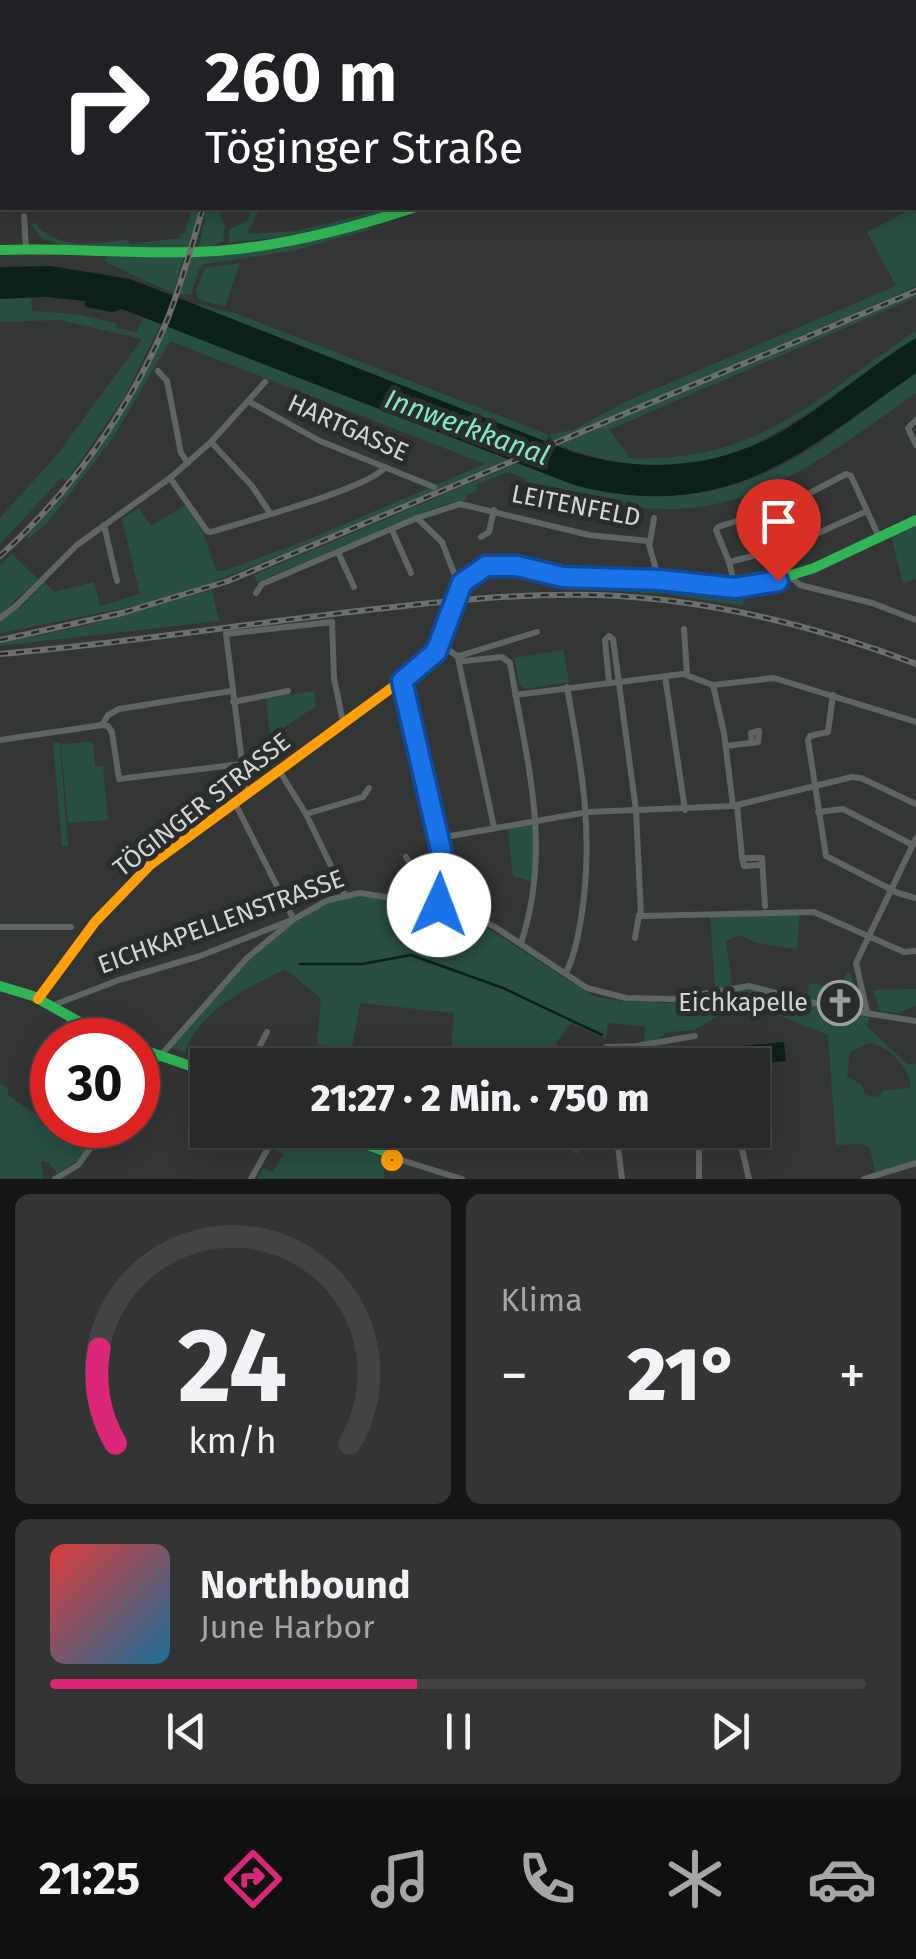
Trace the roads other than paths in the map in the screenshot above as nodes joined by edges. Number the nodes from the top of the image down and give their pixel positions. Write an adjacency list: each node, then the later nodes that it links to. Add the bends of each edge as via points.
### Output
1 (407, 210): 3 (street, via 244,248)
2 (24, 216): 3 (street)
3 (26, 249): 4 (street)
4 (0, 250)
5 (158, 371): 11 (street, via 167,381)
6 (265, 382): 7 (street, HARTGASSE)
7 (248, 401): 9 (street, HARTGASSE); 12 (street, HARTGASSE)
8 (916, 420): 10 (street, via 908,426)
9 (211, 442): 11 (street, HARTGASSE); 18 (street)
10 (916, 445)
11 (188, 463): 13 (street, HARTGASSE)
12 (384, 467): 14 (street, HARTGASSE); 18 (street, via 378,476)
13 (170, 478): 18 (street, via 207,531); 22 (street, HARTGASSE)
14 (434, 487)
15 (790, 504): 17 (street, via 846,474); 26 (street); 29 (street, via 718,526)
16 (494, 510): 19 (street, LEITENFELD, via 460,504); 24 (street, LEITENFELD); 27 (street, LEITENFELD, via 589,535)
17 (867, 512): 25 (street); 26 (street)
18 (270, 514)
19 (418, 518): 23 (street, LEITENFELD); 34 (street, via 442,542)
20 (654, 518): 27 (street, LEITENFELD)
21 (916, 520): 25 (street)
22 (104, 525): 33 (street); 38 (street, HARTGASSE)
23 (392, 530): 28 (street, LEITENFELD); 30 (street)
24 (481, 537)
25 (879, 537): 31 (street)
26 (805, 540): 29 (street)
27 (650, 542): 32 (street, LEITENFELD)
28 (338, 552): 35 (street); 37 (street, LEITENFELD, via 262,584)
29 (729, 562): 36 (street)
30 (411, 573)
31 (790, 577): 36 (street); 39 (street)
32 (660, 580): 34 (street, via 555,576 501,565); 36 (street)
33 (117, 581)
34 (462, 583): 42 (street, TÖGINGER STRASSE)
35 (354, 587)
36 (735, 588)
37 (256, 593)
38 (0, 618)
39 (916, 620)
40 (684, 630): 44 (street)
41 (537, 632): 43 (street)
42 (440, 644): 43 (street); 47 (street, TÖGINGER STRASSE)
43 (458, 657): 53 (street, via 508,660); 76 (street)
44 (687, 674): 45 (street); 49 (street)
45 (666, 676): 46 (street); 71 (street)
46 (618, 680): 48 (street); 48 (street, via 608,636); 70 (street)
47 (402, 681): 56 (street, TÖGINGER STRASSE); 77 (street)
48 (609, 682): 50 (street)
49 (713, 685): 54 (street, via 780,678); 61 (street)
50 (567, 688): 53 (street); 72 (street)
51 (232, 691): 55 (street); 56 (street, via 226,634 332,622); 58 (street, via 115,710)
52 (288, 691): 55 (street)
53 (516, 695): 75 (street)
54 (833, 695): 57 (street); 64 (street, via 828,732 808,740)
55 (234, 702): 62 (street)
56 (342, 722): 63 (street, TÖGINGER STRASSE)
57 (916, 722)
58 (102, 725): 59 (street); 62 (street, via 112,730 119,779)
59 (0, 740)
60 (752, 743): 61 (street)
61 (726, 746): 69 (street)
62 (241, 764): 66 (street)
63 (280, 772): 66 (street, TÖGINGER STRASSE); 74 (street)
64 (814, 786): 67 (street, via 858,777); 69 (street); 73 (street)
65 (369, 788): 74 (street, via 363,797)
66 (248, 796): 68 (street, TÖGINGER STRASSE)
67 (916, 804)
68 (236, 805): 87 (street); 95 (street, TÖGINGER STRASSE, via 134,880)
69 (735, 806): 71 (street); 85 (street, via 744,866 762,865)
70 (636, 810): 71 (street); 72 (street); 86 (street)
71 (684, 810)
72 (588, 812): 75 (street); 94 (street, via 582,916)
73 (818, 812): 78 (street, via 842,809); 80 (street, via 829,860)
74 (306, 814): 81 (street)
75 (537, 818): 76 (street); 92 (street, via 534,892)
76 (494, 827): 77 (street)
77 (438, 838): 84 (street)
78 (915, 842): 80 (street)
79 (406, 857): 83 (street)
80 (892, 890): 82 (street); 90 (street)
81 (345, 895): 83 (street, EICHKAPELLENSTRASSE); 87 (street, EICHKAPELLENSTRASSE)
82 (916, 898)
83 (408, 899): 84 (street, EICHKAPELLENSTRASSE)
84 (439, 905): 92 (street, EICHKAPELLENSTRASSE)
85 (764, 906)
86 (640, 915): 90 (street, via 814,912); 91 (street)
87 (294, 919): 100 (street, EICHKAPELLENSTRASSE); 108 (street, via 246,958)
88 (71, 926): 89 (street)
89 (0, 927)
90 (869, 935): 93 (street); 101 (street, via 855,967)
91 (635, 938)
92 (521, 944): 94 (street, EICHKAPELLENSTRASSE)
93 (916, 951)
94 (566, 973): 101 (street, EICHKAPELLENSTRASSE, via 592,991 626,998 673,1000 748,986)
95 (56, 974): 96 (street, TÖGINGER STRASSE); 99 (street, TÖGINGER STRASSE)
96 (42, 982): 98 (street, TÖGINGER STRASSE); 99 (street, TÖGINGER STRASSE)
97 (0, 986): 98 (street)
98 (19, 990): 99 (street)
99 (36, 998): 100 (street)
100 (51, 1006): 102 (street)
101 (868, 1012): 103 (street, EICHKAPELLENSTRASSE)
102 (69, 1018)
103 (916, 1021)
104 (266, 1032): 106 (street)
105 (695, 1036): 107 (street)
106 (258, 1048)
107 (607, 1048)
108 (160, 1054): 109 (street)
109 (190, 1065)
110 (90, 1148): 116 (street)
111 (268, 1148): 117 (street)
112 (368, 1148): 114 (street)
113 (618, 1148): 120 (street)
114 (390, 1158): 118 (street); 119 (street)
115 (916, 1163): 123 (street)
116 (55, 1179)
117 (252, 1179)
118 (390, 1179)
119 (462, 1179)
120 (622, 1179)
121 (699, 1179): 122 (street, via 699,1148 736,1140)
122 (749, 1179)
123 (864, 1179)

